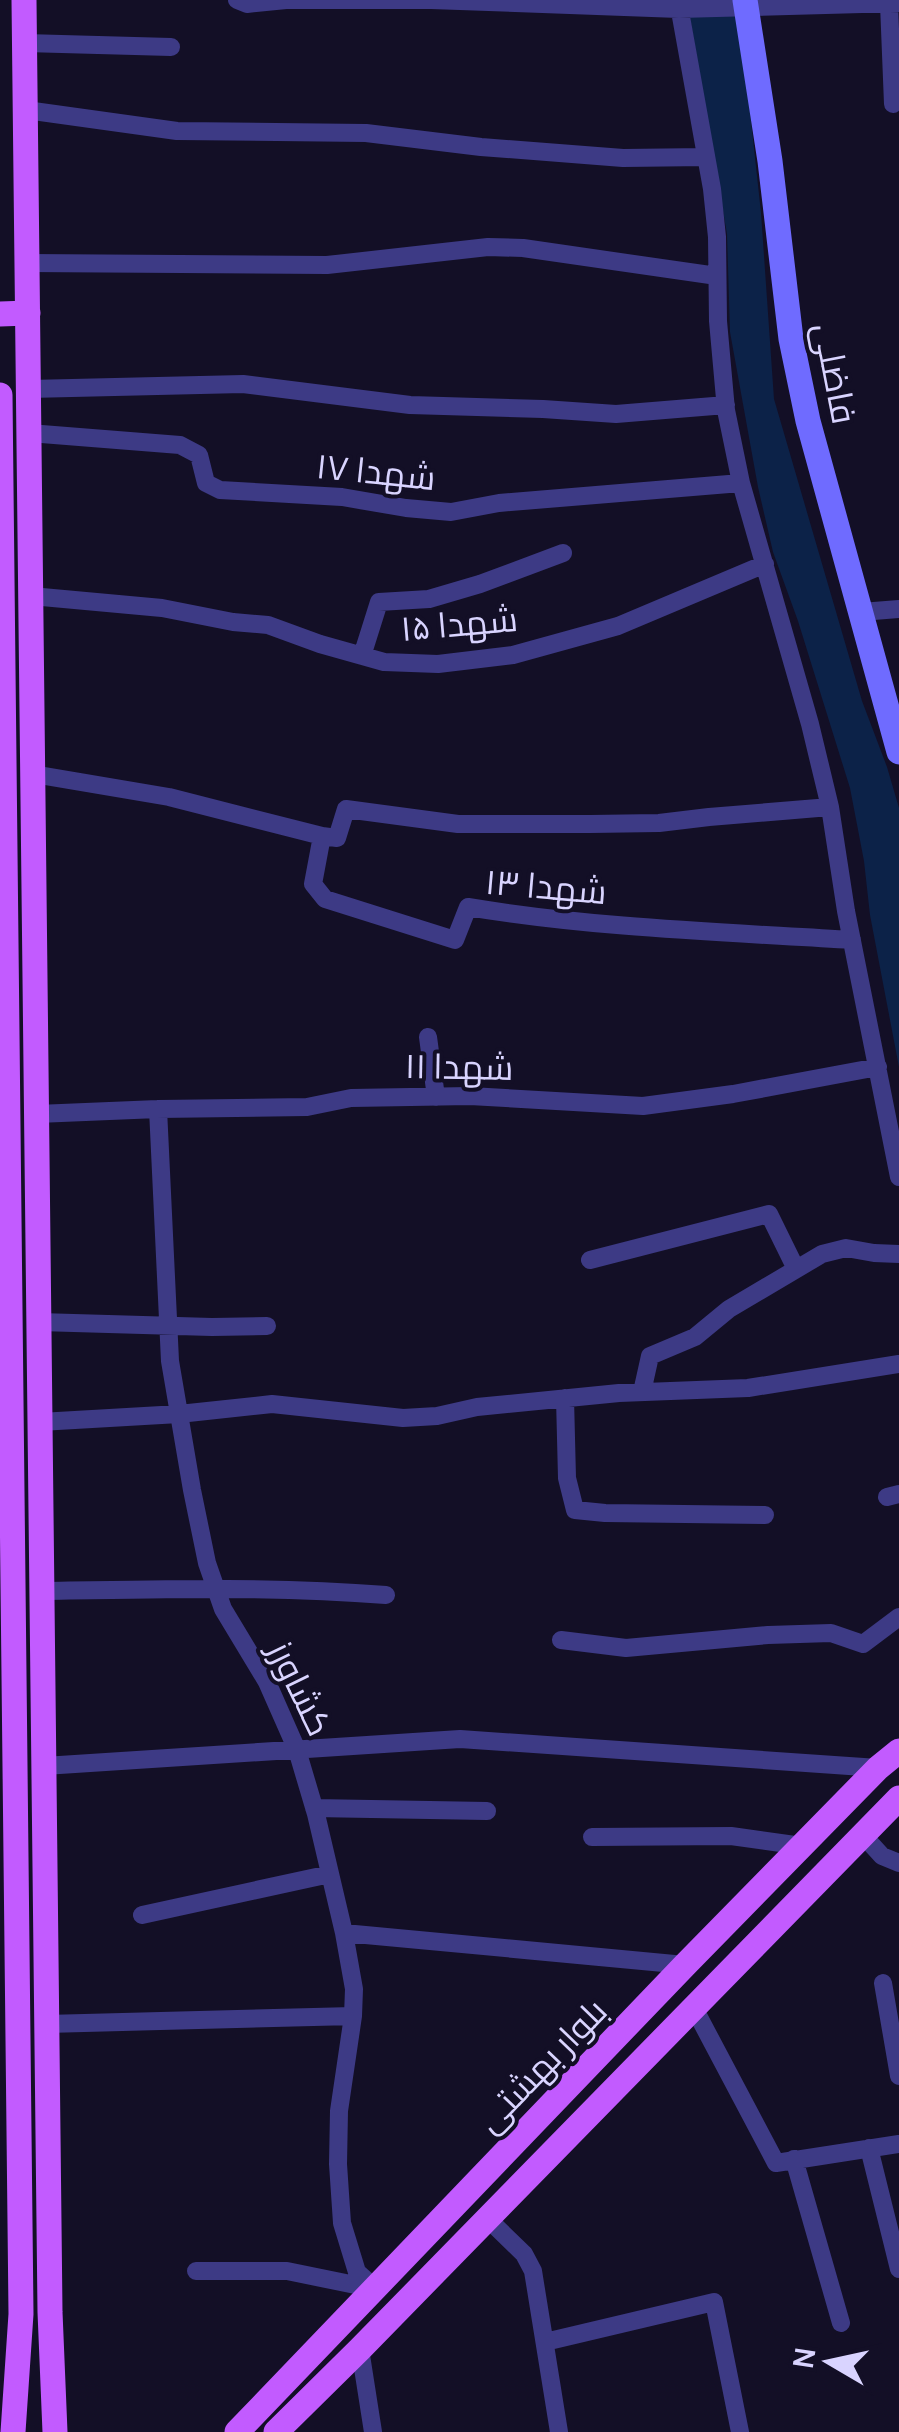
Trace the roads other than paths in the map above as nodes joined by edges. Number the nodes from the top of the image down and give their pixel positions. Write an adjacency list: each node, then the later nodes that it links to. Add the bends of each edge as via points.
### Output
1 (24, 0): 6 (main road)
2 (237, 0): 5 (street)
3 (746, 3): 4 (street); 5 (street); 24 (main road, فاضلی, via 791,339)
4 (894, 4): 8 (street)
5 (678, 5): 10 (street)
6 (25, 43): 7 (street); 9 (main road)
7 (171, 47)
8 (893, 104)
9 (26, 110): 10 (street, via 177,130 366,133 605,157); 11 (main road)
10 (706, 157): 12 (street)
11 (28, 263): 12 (street, via 328,265 488,247); 13 (main road)
12 (717, 276): 17 (street)
13 (28, 313): 14 (main road); 15 (main road)
14 (0, 314)
15 (29, 389): 17 (street, via 243,384 410,405 616,414); 18 (main road)
16 (0, 394): 25 (main road)
17 (726, 406): 19 (street)
18 (29, 433): 19 (street, شهدا ۱۷, via 180,445 199,456 206,483 220,490 451,512); 22 (main road)
19 (741, 483): 21 (street)
20 (563, 553): 26 (street, via 429,599 379,602)
21 (765, 564): 26 (street, شهدا ۱۵, via 618,626 513,655 438,664); 30 (street)
22 (31, 596): 26 (street, شهدا ۱۵, via 268,625); 29 (main road)
23 (899, 608): 24 (street)
24 (861, 612): 27 (main road, فاضلی)
25 (1, 645): 28 (main road)
26 (362, 656)
27 (899, 752)
28 (2, 772): 32 (main road)
29 (33, 774): 31 (street, via 169,797); 40 (main road)
30 (830, 807): 31 (street, via 590,824 458,824 346,809 338,838); 33 (street)
31 (322, 836): 33 (street, شهدا ۱۳, via 313,884 325,899 455,940 468,908)
32 (3, 880): 35 (main road)
33 (852, 940): 36 (street)
34 (428, 1037): 37 (street)
35 (4, 1056): 39 (main road)
36 (878, 1068): 37 (street, شهدا ۱۱, via 644,1106); 41 (street)
37 (436, 1097): 38 (street, شهدا ۱۱)
38 (158, 1108): 40 (street, شهدا ۱۱); 46 (street, کشاورز)
39 (4, 1114): 53 (main road)
40 (37, 1114): 45 (main road)
41 (899, 1177)
42 (899, 1254): 44 (street, via 846,1248)
43 (590, 1260): 44 (street, via 769,1214)
44 (796, 1269): 49 (street, via 695,1337 650,1356)
45 (39, 1322): 46 (street); 52 (main road)
46 (168, 1324): 47 (street); 51 (street, کشاورز)
47 (268, 1326)
48 (899, 1364): 49 (street, via 748,1388)
49 (642, 1392): 50 (street)
50 (565, 1398): 51 (street, via 402,1418 272,1404); 54 (street, via 576,1510)
51 (179, 1414): 52 (street); 56 (street, کشاورز)
52 (40, 1422): 57 (main road)
53 (6, 1464): 55 (main road)
54 (766, 1515)
55 (6, 1553): 61 (main road)
56 (216, 1588): 57 (street); 58 (street); 62 (street, کشاورز)
57 (42, 1592): 64 (main road)
58 (386, 1595)
59 (899, 1616): 60 (street, via 863,1644 831,1633 626,1648)
60 (560, 1640)
61 (7, 1737): 74 (main road)
62 (297, 1750): 64 (street); 65 (street, via 471,1740); 67 (street, کشاورز)
63 (899, 1751): 65 (main road, بلوار بهشتی)
64 (44, 1766): 81 (main road)
65 (878, 1768): 71 (main road, بلوار بهشتی)
66 (899, 1798): 69 (main road, بلوار بهشتی)
67 (314, 1808): 68 (street); 73 (street, کشاورز)
68 (487, 1812)
69 (862, 1834): 72 (street); 79 (main road, بلوار بهشتی)
70 (592, 1836): 71 (street, via 731,1836)
71 (802, 1846): 77 (main road, بلوار بهشتی)
72 (899, 1863)
73 (330, 1874): 75 (street); 76 (street, کشاورز)
74 (8, 1890): 94 (main road, via 21,2314)
75 (142, 1914)
76 (344, 1934): 77 (street); 80 (street, کشاورز)
77 (685, 1965): 89 (main road, بلوار بهشتی)
78 (882, 1983): 82 (street)
79 (693, 2006): 85 (street, via 776,2163); 86 (main road, بلوار بهشتی)
80 (353, 2016): 81 (street); 89 (street, کشاورز, via 338,2111 342,2224 357,2272)
81 (46, 2024): 95 (main road)
82 (899, 2076)
83 (899, 2144): 84 (street)
84 (869, 2148): 85 (street); 87 (street)
85 (794, 2159): 91 (street)
86 (487, 2218): 90 (main road, بلوار بهشتی); 92 (street, via 533,2271)
87 (899, 2269)
88 (196, 2272): 89 (street, via 287,2271)
89 (376, 2289): 90 (main road); 97 (main road, بلوار بهشتی)
90 (398, 2310): 93 (main road, بلوار بهشتی)
91 (841, 2323)
92 (545, 2342): 100 (street); 101 (street, via 714,2302)
93 (360, 2349): 98 (main road, بلوار بهشتی); 99 (street)
94 (9, 2350): 96 (main road)
95 (54, 2430)
96 (13, 2432)
97 (237, 2432)
98 (276, 2432)
99 (373, 2432)
100 (559, 2432)
101 (740, 2432)

